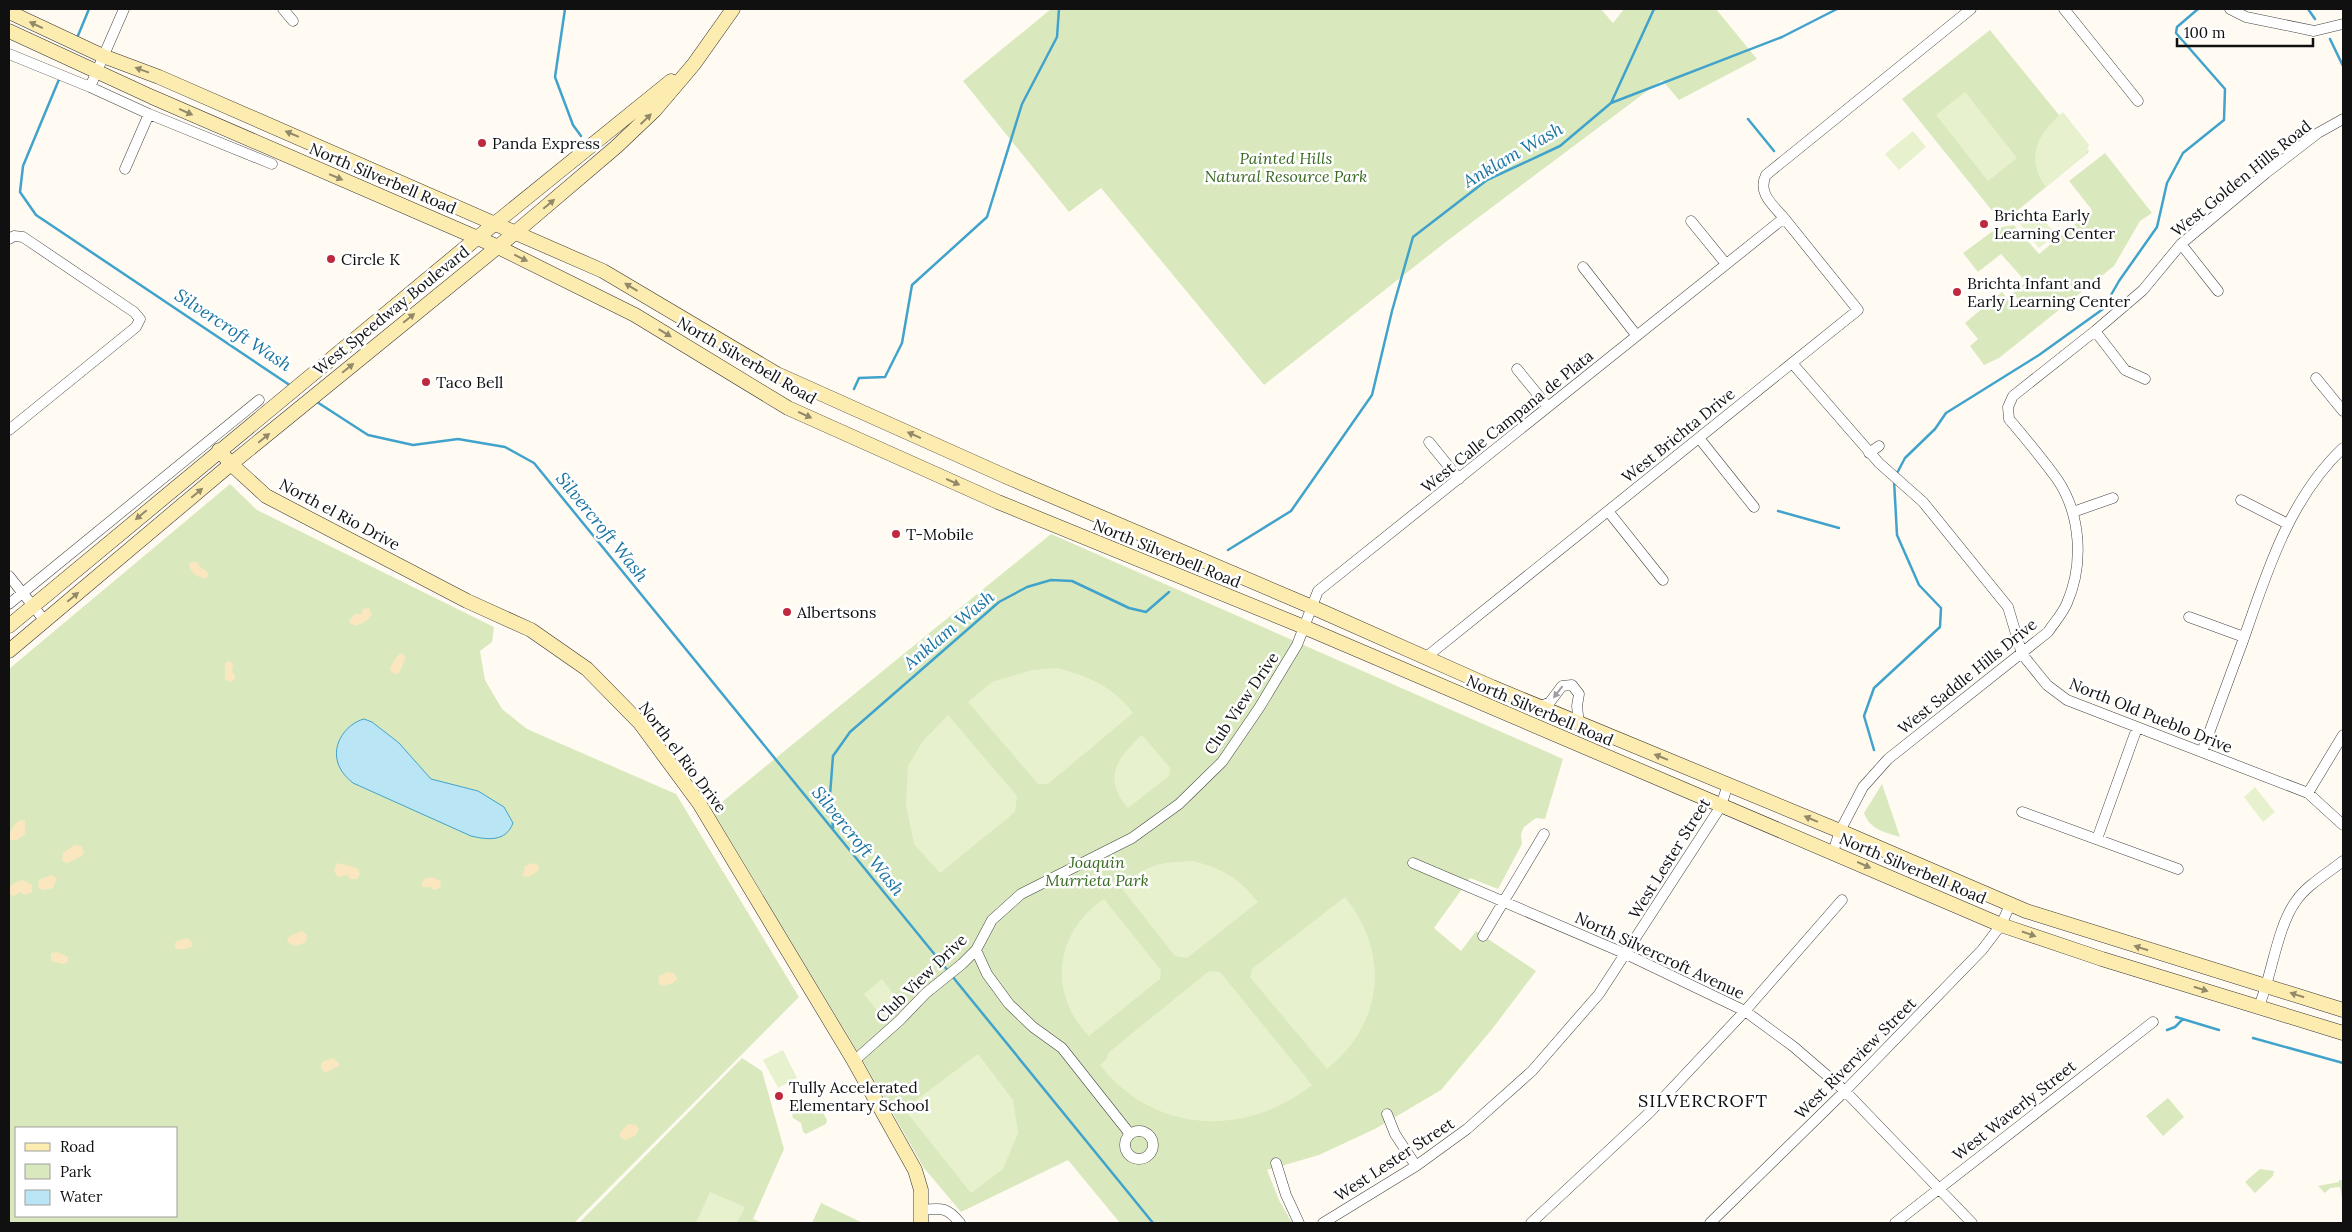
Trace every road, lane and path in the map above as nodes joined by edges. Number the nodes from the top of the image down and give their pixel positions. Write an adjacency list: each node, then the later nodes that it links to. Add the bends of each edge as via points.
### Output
1 (124, 9): 12 (street)
2 (283, 9): 8 (street)
3 (732, 9): 13 (main road, West Speedway Boulevard)
4 (1971, 9): 21 (street, via 1766,175 1763,190)
5 (2064, 9): 16 (street)
6 (2230, 9): 9 (street, via 2246,17 2314,31)
7 (9, 12): 12 (main road, North Silverbell Road, one-way to 7)
8 (293, 22)
9 (2343, 24)
10 (9, 31): 14 (main road, North Silverbell Road)
11 (9, 54): 15 (street)
12 (103, 56): 14 (street); 23 (main road, North Silverbell Road, one-way to 12, via 159,77)
13 (694, 64): 23 (main road, West Speedway Boulevard); 24 (main road, West Speedway Boulevard, one-way to 13, via 616,147 655,110)
14 (96, 72): 15 (street); 26 (main road, North Silverbell Road, one-way to 26)
15 (90, 87): 17 (street)
16 (2138, 101)
17 (149, 114): 19 (street); 20 (street)
18 (2343, 118): 27 (street, West Golden Hills Road, via 2266,173)
19 (272, 164)
20 (125, 169)
21 (1784, 218): 29 (street, West Calle Campana de Plata); 36 (street, West Brichta Drive, via 1858,310)
22 (1691, 221): 29 (street)
23 (496, 223): 24 (main road, North Silverbell Road); 26 (main road, West Speedway Boulevard)
24 (516, 232): 28 (main road, West Speedway Boulevard); 64 (main road, North Silverbell Road, one-way to 24, via 1006,477 777,374 603,271)
25 (11, 237): 44 (street, via 23,237 140,319 136,327)
26 (477, 238): 28 (main road, North Silverbell Road); 33 (main road, West Speedway Boulevard)
27 (2181, 244): 31 (street); 32 (street, West Golden Hills Road, via 2143,290)
28 (496, 246): 35 (main road, West Speedway Boulevard, one-way to 28); 68 (main road, North Silverbell Road, one-way to 68, via 635,315 788,408 998,502)
29 (1726, 264): 34 (street, West Calle Campana de Plata)
30 (1583, 268): 34 (street)
31 (2218, 291)
32 (2095, 331): 39 (street, via 2125,370); 42 (street, West Golden Hills Road, via 2013,396)
33 (359, 335): 35 (main road); 47 (main road, West Speedway Boulevard, via 282,398)
34 (1637, 336): 41 (street, West Calle Campana de Plata)
35 (372, 349): 51 (main road, West Speedway Boulevard, one-way to 35)
36 (1792, 363): 45 (street, West Brichta Drive); 50 (street, North Old Pueblo Drive)
37 (1517, 369): 41 (street)
38 (2316, 378): 43 (street)
39 (2145, 379)
40 (259, 400): 47 (street, West Speedway Boulevard)
41 (1548, 407): 52 (street, West Calle Campana de Plata)
42 (2008, 407): 57 (street, West Saddle Hills Drive, via 2009,418 2057,480)
43 (2343, 411)
44 (9, 430)
45 (1699, 438): 55 (street); 56 (street, West Brichta Drive)
46 (1429, 442): 52 (street)
47 (215, 445): 51 (main road, North el Rio Drive); 61 (street, West Speedway Boulevard); 63 (main road, West Speedway Boulevard, one-way to 63)
48 (1879, 446): 50 (street)
49 (2343, 448): 58 (street)
50 (1870, 453): 71 (street, North Old Pueblo Drive, via 1923,502 2008,607)
51 (231, 464): 66 (main road, West Speedway Boulevard, one-way to 51); 104 (main road, North el Rio Drive, via 266,496 531,630 587,669 640,723 699,803)
52 (1459, 479): 64 (street, West Calle Campana de Plata, via 1318,591)
53 (2114, 498): 57 (street)
54 (2241, 500): 58 (street)
55 (1754, 507)
56 (1608, 512): 60 (street); 72 (street, West Brichta Drive)
57 (2073, 512): 71 (street, West Saddle Hills Drive, via 2078,543 2076,575 2066,604 2048,632)
58 (2288, 524): 69 (street)
59 (9, 576): 61 (street)
60 (1663, 580)
61 (23, 593): 62 (street, West Speedway Boulevard); 63 (street)
62 (9, 604)
63 (33, 605): 66 (street); 67 (main road, West Speedway Boulevard)
64 (1312, 607): 68 (street, Club View Drive); 72 (main road, North Silverbell Road)
65 (2189, 616): 69 (street)
66 (45, 621): 70 (main road, West Speedway Boulevard)
67 (9, 626)
68 (1304, 628): 73 (main road, North Silverbell Road); 96 (street, Club View Drive, via 1260,708 1214,769 1179,804 1132,838 1021,894 992,920)
69 (2244, 637): 78 (street)
70 (9, 651)
71 (2022, 654): 76 (street, North Old Pueblo Drive, via 2047,685 2067,700); 84 (street, West Saddle Hills Drive, via 1888,759 1863,787)
72 (1425, 658): 73 (main road); 74 (main road, North Silverbell Road)
73 (1416, 676): 81 (main road, North Silverbell Road)
74 (1540, 707): 75 (main road, North Silverbell Road); 75 (street, North Silverbell Road, one-way to 74, via 1579,694 1572,686 1562,686 1550,702)
75 (1579, 724): 79 (main road, North Silverbell Road, one-way to 75)
76 (2137, 728): 78 (street, North Old Pueblo Drive); 86 (street)
77 (2343, 735): 80 (street)
78 (2202, 752): 80 (street, North Old Pueblo Drive)
79 (1728, 784): 81 (street, West Lester Street); 84 (main road, North Silverbell Road, one-way to 79)
80 (2308, 793): 83 (street, North Old Pueblo Drive)
81 (1721, 806): 87 (main road, North Silverbell Road); 97 (street, West Lester Street)
82 (2022, 812): 86 (street)
83 (2343, 825)
84 (1840, 831): 87 (street, West Saddle Hills Drive); 93 (main road, North Silverbell Road)
85 (1544, 834): 92 (street)
86 (2097, 839): 90 (street)
87 (1833, 852): 94 (main road, North Silverbell Road, one-way to 94)
88 (2343, 861): 98 (street, via 2297,899 2287,914)
89 (1413, 863): 92 (street, North Silvercroft Avenue)
90 (2178, 869)
91 (1842, 900): 100 (street)
92 (1504, 902): 95 (street); 97 (street, North Silvercroft Avenue)
93 (2010, 905): 94 (street, West Riverview Street); 98 (main road, North Silverbell Road, one-way to 93, via 2164,956)
94 (2001, 925): 99 (main road, North Silverbell Road, one-way to 99); 105 (street, West Riverview Street, via 1982,950)
95 (1483, 936)
96 (976, 950): 104 (street, Club View Drive); 107 (street, via 987,974 1009,1004 1062,1048)
97 (1626, 954): 100 (street, North Silvercroft Avenue); 109 (street, West Lester Street, via 1599,994 1532,1071 1467,1128)
98 (2267, 985): 99 (street); 101 (main road, North Silverbell Road, one-way to 98)
99 (2259, 1006): 103 (main road, North Silverbell Road)
100 (1745, 1010): 105 (street, North Silvercroft Avenue); 115 (street, via 1650,1112)
101 (2343, 1010)
102 (2153, 1022): 110 (street, West Waverly Street)
103 (2343, 1033)
104 (854, 1061): 111 (main road, North el Rio Drive, via 915,1170 921,1190)
105 (1845, 1091): 110 (street, North Silvercroft Avenue); 116 (street, West Riverview Street)
106 (1387, 1114): 109 (street)
107 (1130, 1134)
108 (1276, 1162): 113 (street)
109 (1416, 1166): 114 (street, West Lester Street)
110 (1939, 1187): 117 (street, West Waverly Street); 118 (street, North Silvercroft Avenue)
111 (922, 1216): 112 (street, via 941,1208 952,1213)
112 (960, 1223)
113 (1298, 1223)
114 (1323, 1223)
115 (1531, 1223)
116 (1710, 1223)
117 (1895, 1223)
118 (1972, 1223)

